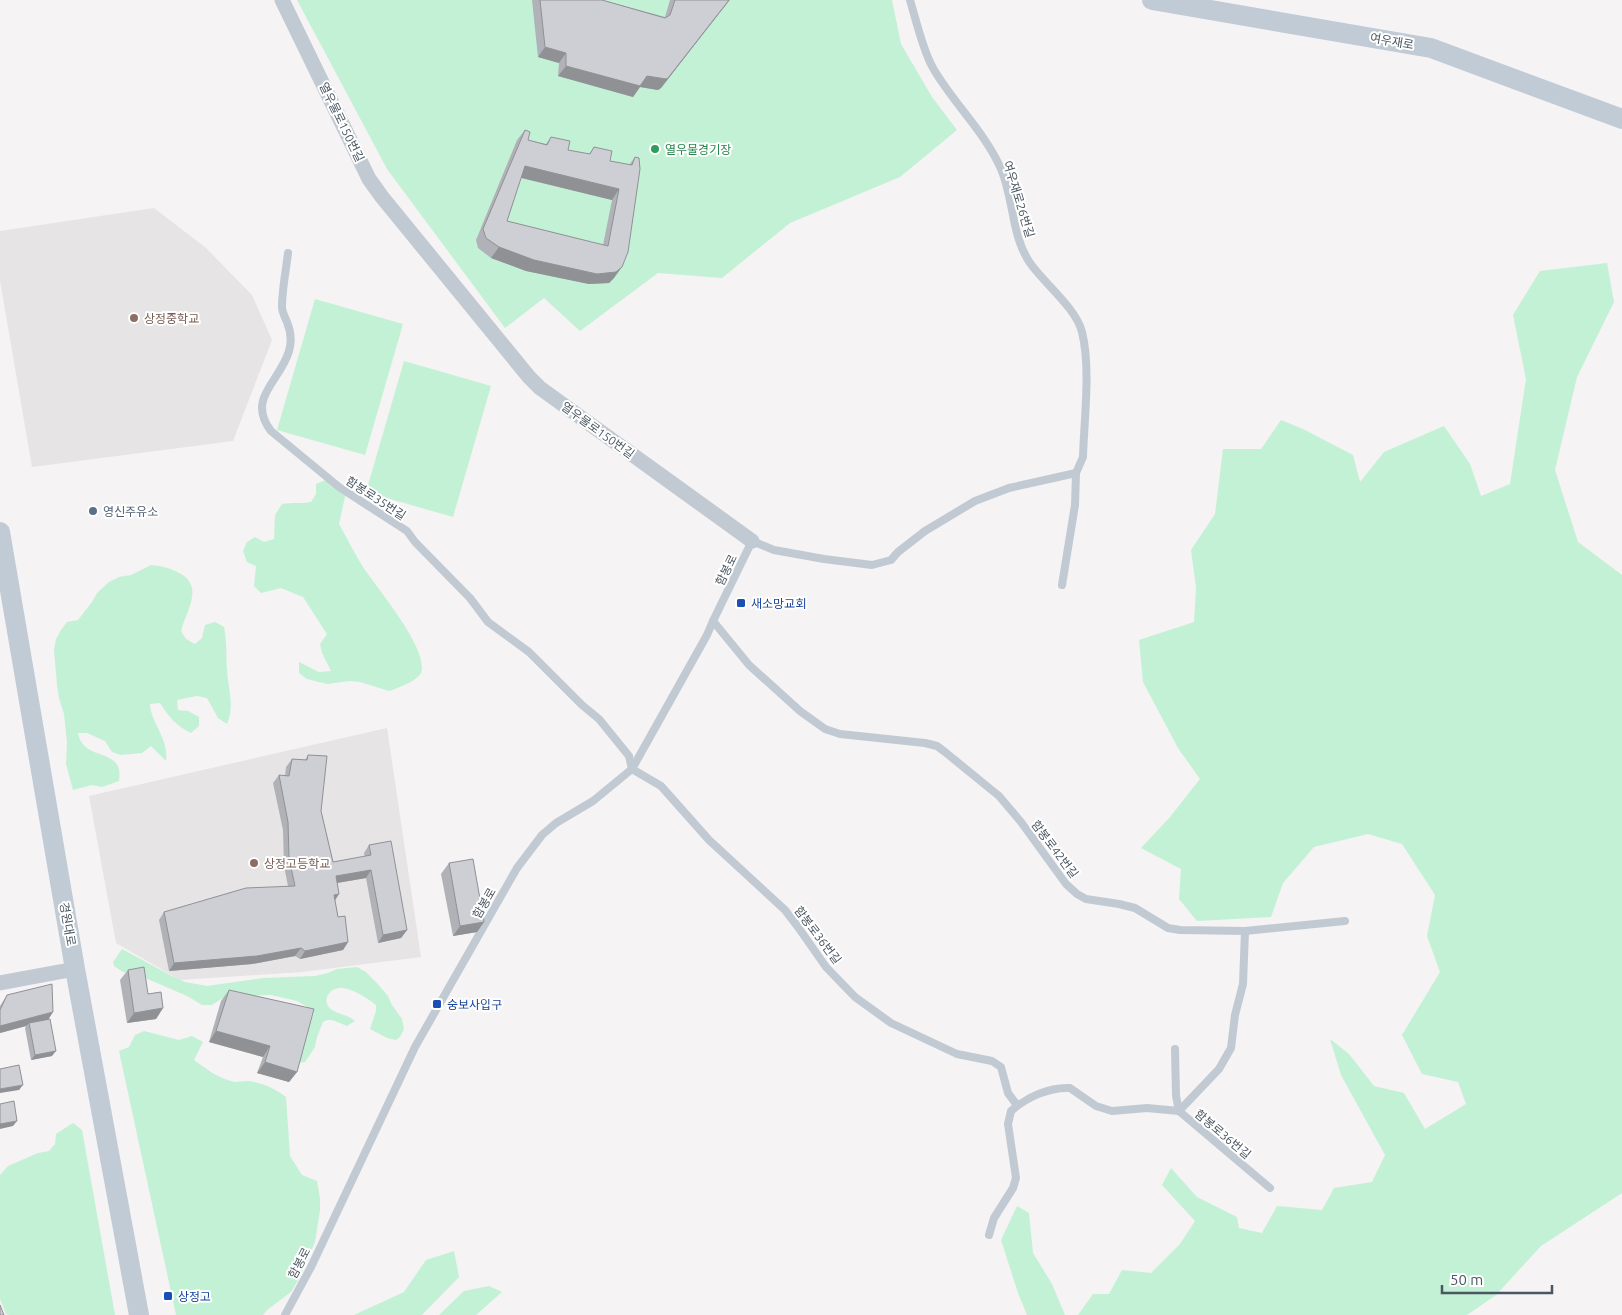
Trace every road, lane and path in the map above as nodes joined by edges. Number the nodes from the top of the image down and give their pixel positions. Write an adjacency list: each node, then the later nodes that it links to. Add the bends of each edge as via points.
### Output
1 (282, 0): 8 (street, 열우물로150번길, via 369,179 529,377)
2 (910, 0): 6 (lane, 여우재로26번길, via 932,67 989,146 1001,169 1017,235 1030,262 1082,331 1086,356 1083,457)
3 (1152, 0): 4 (main road, 여우재로, via 1431,48)
4 (1622, 119)
5 (288, 253): 12 (lane, 함봉로35번길, via 282,310 291,340 288,354 261,404 264,422 339,487 407,531 470,598 488,622 529,652 599,719 629,756)
6 (1076, 473): 8 (lane, 열우물로150번길, via 1009,488 975,501 925,532 891,560 872,565 774,550); 10 (lane, 여우재로26번길, via 1075,505)
7 (0, 532): 9 (main road, 경원대로)
8 (752, 541): 11 (lane, 함봉로)
9 (3, 560): 15 (main road, 경원대로)
10 (1062, 585)
11 (713, 621): 12 (lane, 함봉로); 14 (lane, 함봉로42번길, via 749,665 825,730 925,743 945,752 999,796 1077,894 1086,899 1135,908 1168,928)
12 (632, 769): 18 (lane, 함봉로36번길, via 661,786 710,840 785,910 826,967 855,998 891,1023 957,1054 1001,1067 1008,1093); 23 (lane, 함봉로, via 594,801 542,835 517,868 415,1047 312,1267)
13 (1345, 921): 14 (lane, 함봉로42번길)
14 (1245, 931): 19 (lane, via 1243,984 1231,1048 1219,1069)
15 (75, 969): 16 (street); 22 (main road, 경원대로)
16 (0, 983)
17 (1175, 1050): 19 (lane)
18 (1017, 1106): 19 (lane, 함봉로36번길, via 1047,1090 1070,1088 1096,1106 1112,1111 1147,1108); 21 (lane, via 1011,1111 1008,1124 1016,1178)
19 (1179, 1111): 20 (lane, 함봉로36번길)
20 (1270, 1188)
21 (989, 1234)
22 (138, 1315)
23 (285, 1315)

